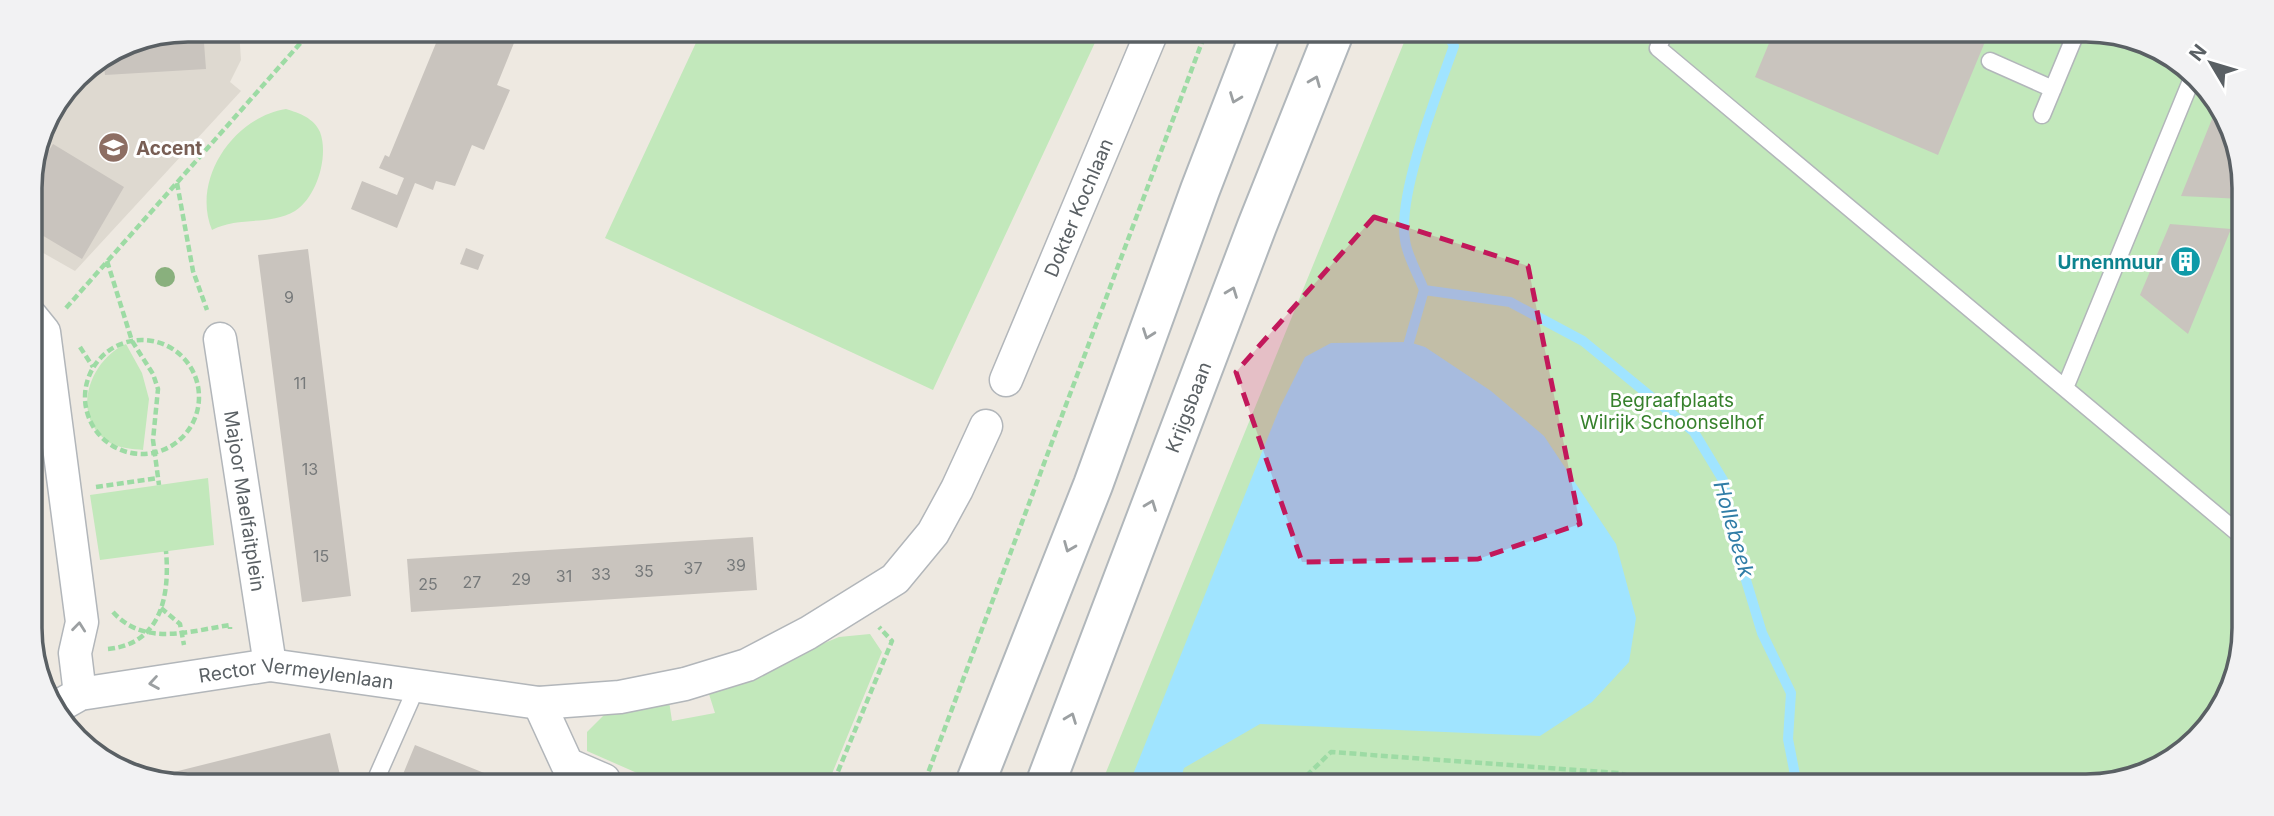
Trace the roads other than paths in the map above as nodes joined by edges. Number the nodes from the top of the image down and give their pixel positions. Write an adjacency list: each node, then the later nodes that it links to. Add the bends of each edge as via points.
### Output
1 (1148, 42): 12 (street, Dokter Kochlaan)
2 (1257, 42): 22 (main road, one-way to 22, via 1093,485)
3 (1331, 42): 23 (main road, Krijgsbaan, one-way to 3)
4 (1660, 42): 13 (lane, via 1658,48)
5 (2072, 42): 7 (lane)
6 (1990, 61): 7 (lane)
7 (2053, 89): 9 (lane)
8 (2184, 98): 13 (lane)
9 (2042, 115)
10 (220, 339): 16 (street, Majoor Maelfaitplein)
11 (42, 351): 18 (street, one-way to 11, via 82,622)
12 (1006, 380)
13 (2065, 388): 15 (lane)
14 (986, 426): 19 (street, Rector Vermeylenlaan, via 933,534 895,579 858,603 747,664 685,684 620,697)
15 (2232, 528)
16 (268, 652): 17 (street, Rector Vermeylenlaan); 18 (street, Rector Vermeylenlaan, one-way to 18, via 189,677)
17 (417, 686): 19 (street, Rector Vermeylenlaan); 20 (lane)
18 (68, 701)
19 (539, 703): 21 (street, via 567,764)
20 (378, 774)
21 (590, 774)
22 (979, 774)
23 (1049, 774)

